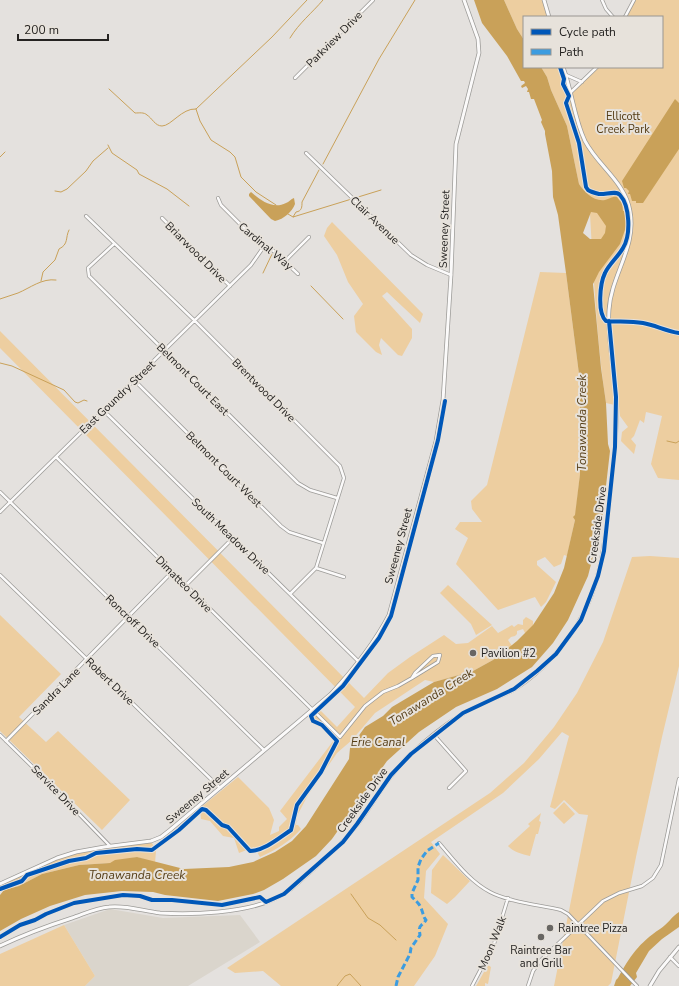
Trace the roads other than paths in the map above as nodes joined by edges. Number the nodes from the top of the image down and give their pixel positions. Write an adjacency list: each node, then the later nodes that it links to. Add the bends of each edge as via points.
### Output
1 (373, 0): 12 (street, Parkview Drive)
2 (464, 0): 24 (street, Sweeney Street, via 478,39 478,53 456,144)
3 (544, 0): 6 (street)
4 (602, 0): 7 (street)
5 (634, 0): 8 (street)
6 (549, 16)
7 (612, 16)
8 (626, 16)
9 (563, 68): 11 (street, Creekside Drive)
10 (596, 68): 13 (street)
11 (566, 75): 13 (street); 14 (street, Creekside Drive)
12 (295, 78)
13 (582, 82): 14 (street)
14 (571, 92): 49 (street, Creekside Drive, via 586,141 621,188 629,204 632,219 629,246 613,286 608,311 616,397 615,448 602,562 581,620 556,654 514,689 463,713)
15 (306, 152): 24 (street, Clair Avenue, via 411,255)
16 (218, 198): 21 (street, Cardinal Way, via 225,210)
17 (86, 216): 20 (street, Brentwood Drive)
18 (162, 218): 25 (street, Briarwood Drive)
19 (309, 237): 22 (street)
20 (114, 244): 26 (street, Brentwood Drive); 27 (street, Belmont Court East, via 88,268 89,276)
21 (265, 245): 22 (street, Cardinal Way); 25 (street, East Goundry Street, via 254,262)
22 (285, 261): 23 (street, Cardinal Way)
23 (298, 274)
24 (451, 275): 45 (street, Sweeney Street, via 443,400 436,441 389,615 379,634)
25 (230, 286): 26 (street, East Goundry Street)
26 (194, 320): 27 (street, East Goundry Street); 32 (street, Brentwood Drive, via 340,466 344,478)
27 (164, 351): 28 (street, East Goundry Street); 32 (street, Belmont Court East, via 298,483 310,490)
28 (134, 380): 29 (street, East Goundry Street); 36 (street, Belmont Court West, via 281,526 289,532)
29 (104, 410): 30 (street, East Goundry Street); 35 (street, South Meadow Drive)
30 (56, 457): 33 (street, East Goundry Street); 38 (street, Dimatteo Drive)
31 (0, 492): 33 (street, Roncroff Drive)
32 (337, 498): 36 (street, Brentwood Drive)
33 (10, 502): 34 (street, East Goundry Street); 43 (street, Roncroff Drive)
34 (0, 512)
35 (233, 538): 41 (street); 42 (street, South Meadow Drive)
36 (324, 543): 37 (street, Brentwood Drive)
37 (316, 568): 40 (street); 42 (street, Brentwood Drive)
38 (172, 572): 41 (street, Dimatteo Drive); 43 (street, Sandra Lane)
39 (0, 575): 44 (street, Robert Drive)
40 (344, 577)
41 (186, 585): 47 (street, Dimatteo Drive)
42 (291, 594): 45 (street, South Meadow Drive)
43 (128, 617): 44 (street, Sandra Lane); 51 (street, Roncroff Drive)
44 (88, 659): 50 (street, Sandra Lane); 54 (street, Robert Drive)
45 (358, 661): 47 (street, Sweeney Street, via 332,694)
46 (412, 678): 46 (street, via 414,673 433,656 440,655 438,662); 47 (street, Dimatteo Drive, via 383,692 365,706 340,737)
47 (312, 711): 51 (street, Sweeney Street)
48 (0, 735): 50 (street, Service Drive)
49 (434, 735): 53 (street, via 466,771); 60 (street, Creekside Drive, via 401,763 343,842 295,885 274,899 242,908 201,912 164,913 127,907 106,907 29,933)
50 (6, 741): 56 (street, Service Drive)
51 (265, 751): 54 (street, Sweeney Street)
52 (679, 779): 59 (street, via 659,869 649,882 642,886 607,898)
53 (449, 788)
54 (220, 789): 56 (street, Sweeney Street, via 161,836 151,841)
55 (439, 843): 58 (street, via 478,884 490,892)
56 (110, 846): 57 (street, Sweeney Street, via 56,858)
57 (0, 884)
58 (508, 898): 59 (street, via 562,910); 65 (street, Moon Walk, via 494,944)
59 (578, 924): 64 (street); 66 (street, via 540,961)
60 (0, 946)
61 (679, 947): 62 (street)
62 (670, 957): 63 (street); 67 (street)
63 (679, 966)
64 (636, 985)
65 (472, 986)
66 (528, 986)
67 (650, 986)

